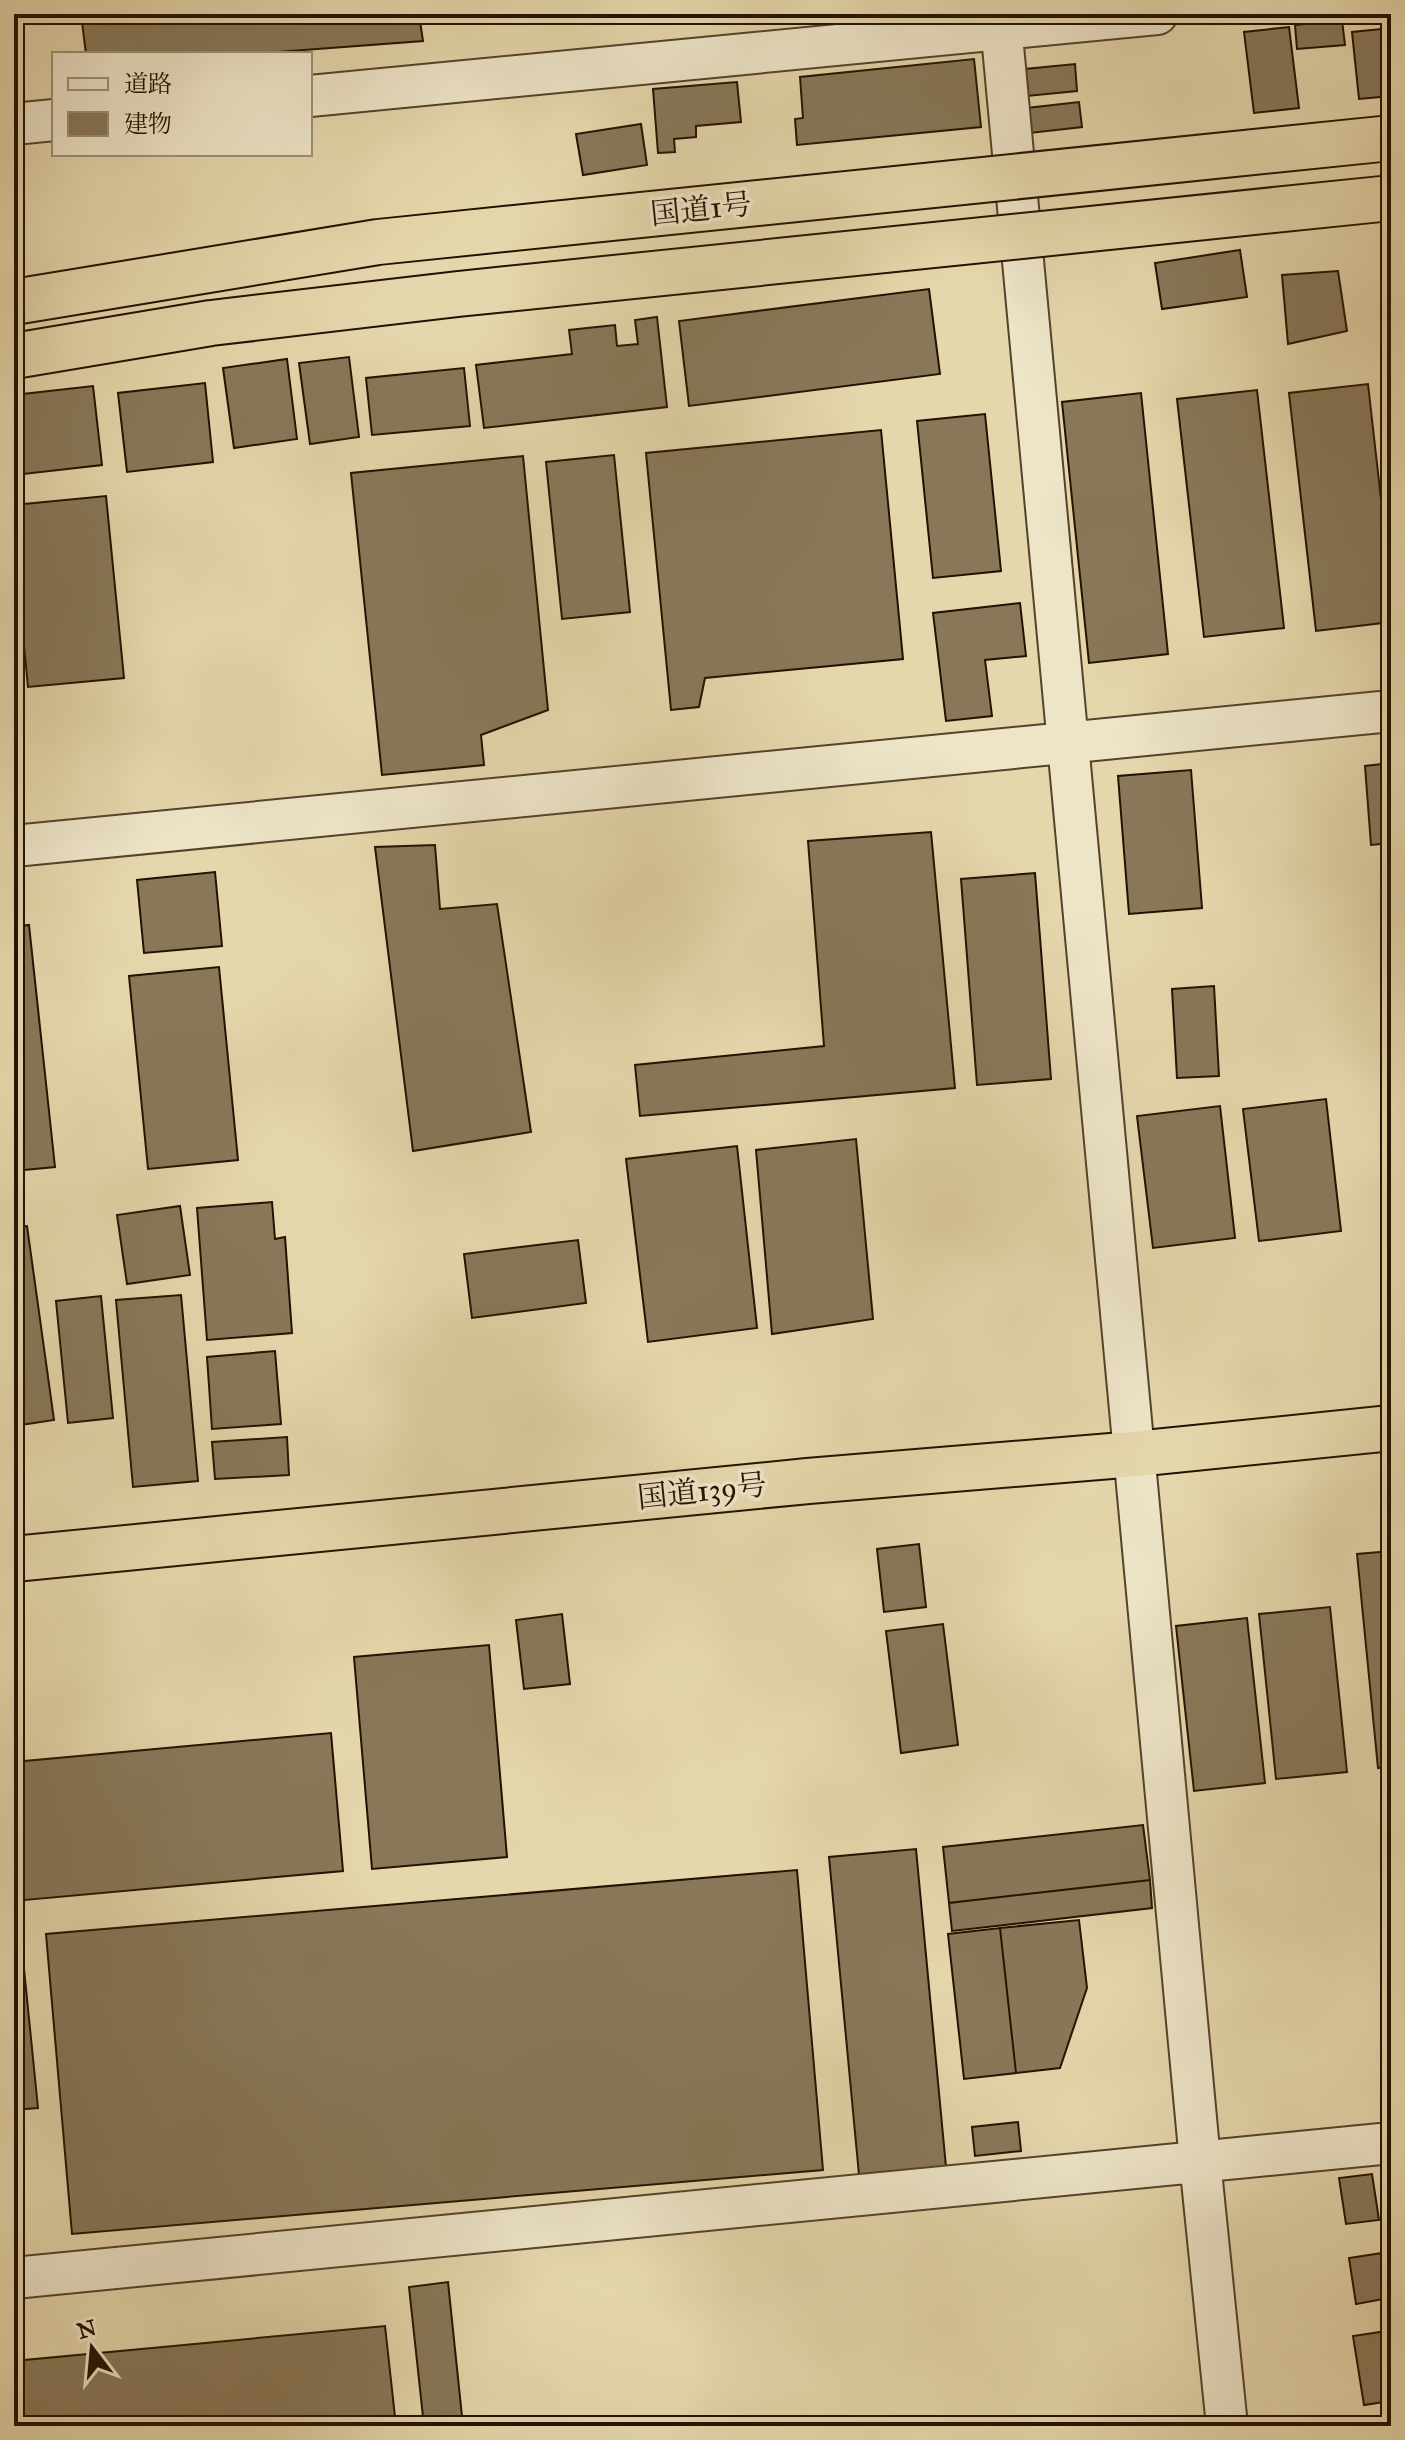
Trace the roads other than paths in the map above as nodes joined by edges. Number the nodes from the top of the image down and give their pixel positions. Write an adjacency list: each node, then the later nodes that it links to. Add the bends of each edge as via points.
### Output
1 (1157, 14): 2 (street)
2 (1001, 22): 3 (street); 11 (street)
3 (312, 96)
4 (52, 120): 5 (street)
5 (14, 124)
6 (1391, 138): 8 (highway, 国道1号, bridge, via 378,242)
7 (1391, 198): 9 (highway, 国道1号, bridge, via 458,294 211,323)
8 (14, 302)
9 (14, 356)
10 (1391, 711): 11 (street)
11 (1068, 743): 12 (street); 14 (street)
12 (14, 846)
13 (1391, 1428): 14 (highway, 国道139号)
14 (1135, 1454): 15 (highway, 国道139号); 17 (street)
15 (14, 1559)
16 (1391, 2143): 17 (street)
17 (1200, 2161): 18 (street); 19 (street)
18 (14, 2278)
19 (1227, 2426)

